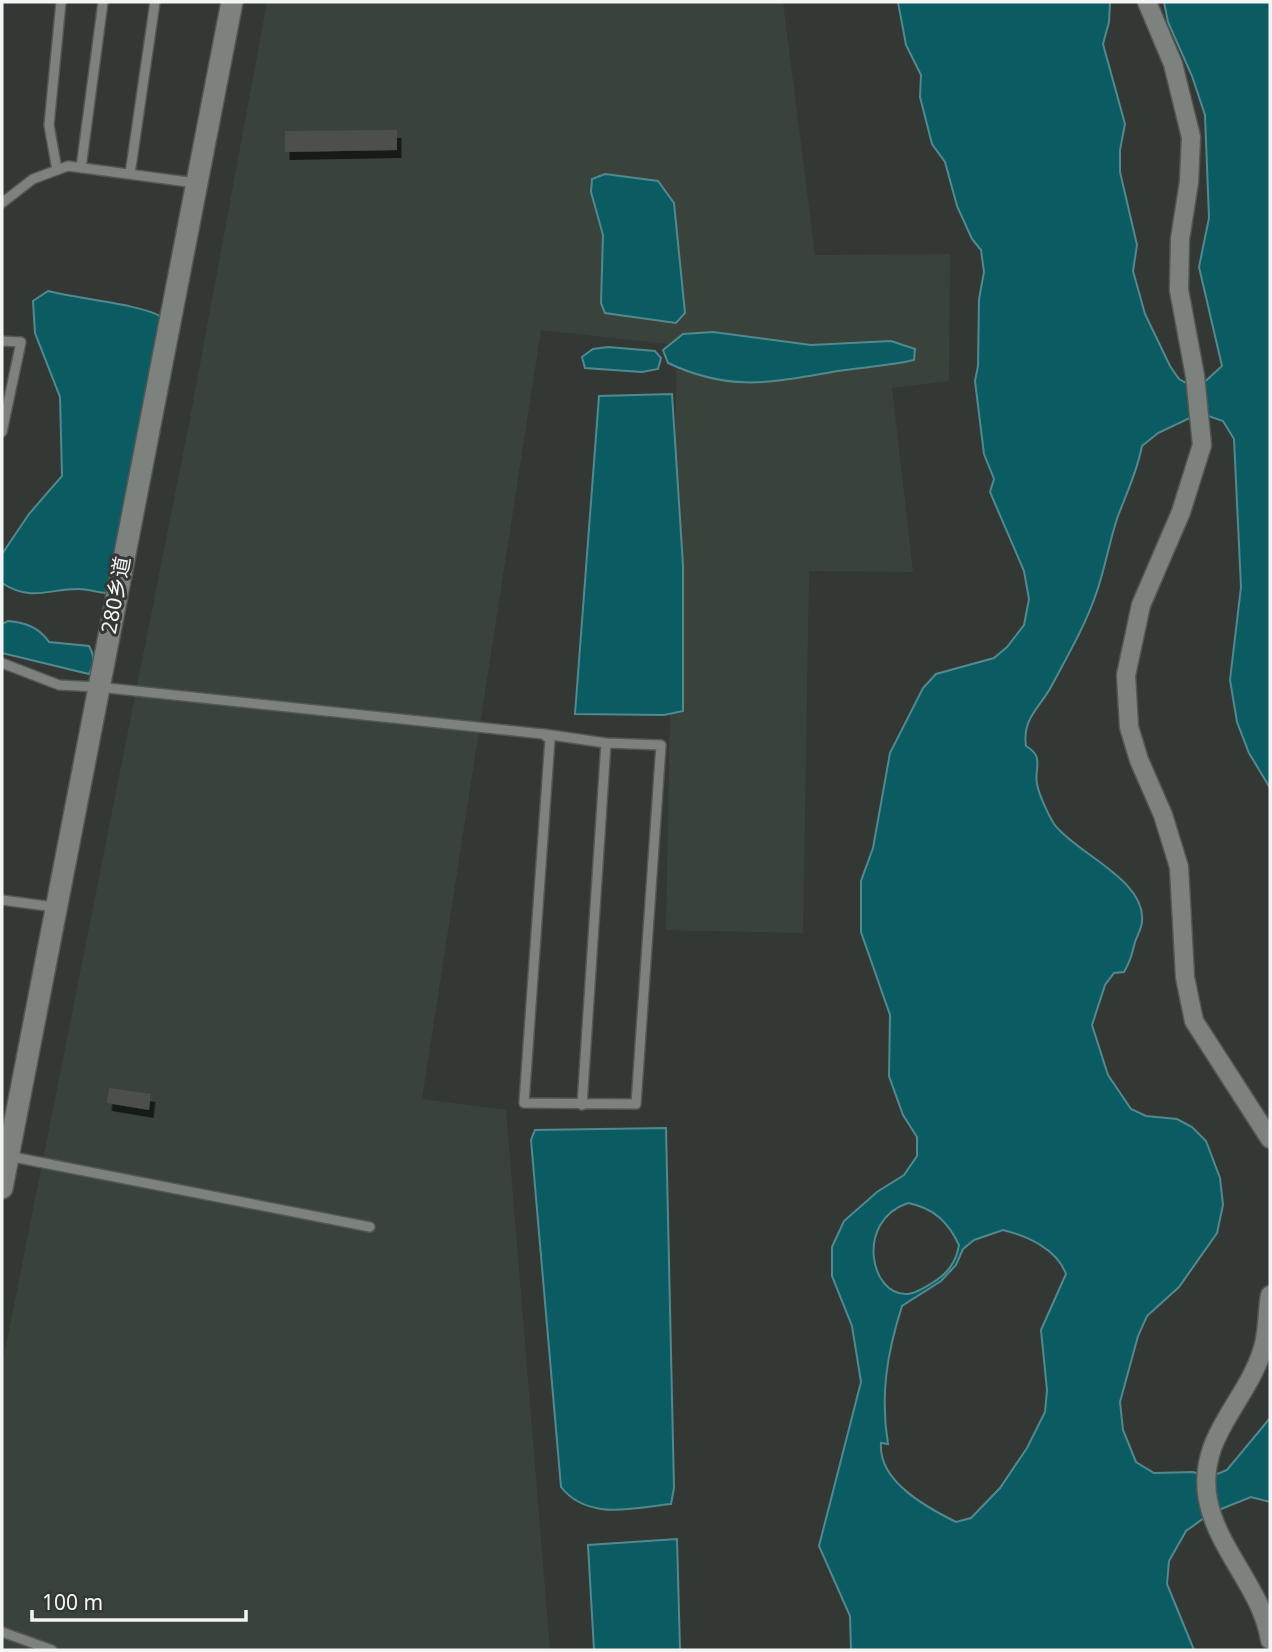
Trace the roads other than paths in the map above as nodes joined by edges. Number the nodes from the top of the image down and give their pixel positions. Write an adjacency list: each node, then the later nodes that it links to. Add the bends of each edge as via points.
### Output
1 (61, 2): 7 (lane, via 48,125)
2 (103, 2): 6 (lane)
3 (155, 2): 8 (lane)
4 (232, 2): 9 (street, 280乡道)
5 (1147, 2): 20 (street, via 1174,64 1191,137 1179,290 1202,423 1200,458 1136,627 1126,675 1129,727 1179,867 1185,977 1194,1021)
6 (81, 168): 7 (lane); 8 (lane)
7 (57, 170): 10 (lane, via 33,179)
8 (130, 174): 9 (lane)
9 (196, 183): 14 (street, 280乡道)
10 (2, 203)
11 (2, 341): 12 (lane, via 21,342)
12 (2, 432)
13 (2, 663): 14 (lane, via 59,685)
14 (98, 687): 15 (lane); 18 (street, 280乡道)
15 (543, 734): 16 (lane); 19 (lane, via 550,739 551,749 524,1103)
16 (606, 743): 19 (lane); 19 (lane, via 661,746 636,1104)
17 (2, 900): 18 (lane)
18 (54, 908): 21 (street, 280乡道)
19 (582, 1105)
20 (1270, 1139)
21 (8, 1156): 22 (street, 280乡道); 23 (lane)
22 (2, 1188)
23 (370, 1227)
24 (1270, 1295): 26 (street, via 1264,1346 1246,1388 1215,1435 1208,1498 1214,1523)
25 (2, 1632): 27 (lane)
26 (1270, 1640)
27 (52, 1650)

